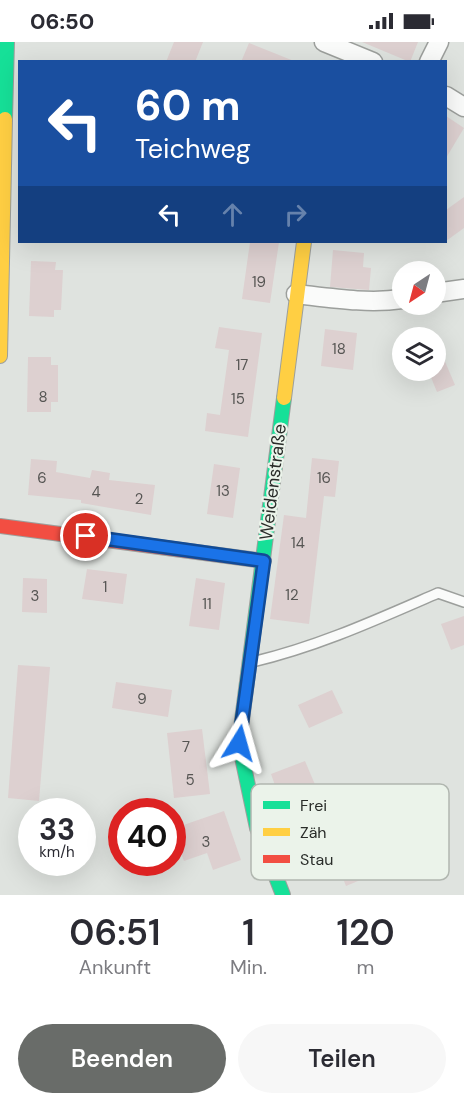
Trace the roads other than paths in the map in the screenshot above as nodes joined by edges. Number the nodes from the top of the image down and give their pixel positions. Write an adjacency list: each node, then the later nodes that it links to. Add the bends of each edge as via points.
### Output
1 (7, 42): 13 (street)
2 (440, 42): 5 (street)
3 (325, 49): 4 (street)
4 (366, 60)
5 (430, 60)
6 (447, 97): 7 (street)
7 (464, 107)
8 (304, 243): 11 (street, Weidenstraße)
9 (464, 289): 10 (street)
10 (446, 291)
11 (296, 294): 12 (street); 15 (street, Weidenstraße)
12 (392, 301)
13 (0, 356)
14 (0, 526): 15 (street)
15 (264, 561): 17 (street, Weidenstraße)
16 (464, 602): 17 (lane, via 438,593 325,639)
17 (250, 662): 18 (street, Weidenstraße, via 239,743)
18 (251, 800)
19 (277, 880): 20 (street, Weidenstraße)
20 (283, 895)

